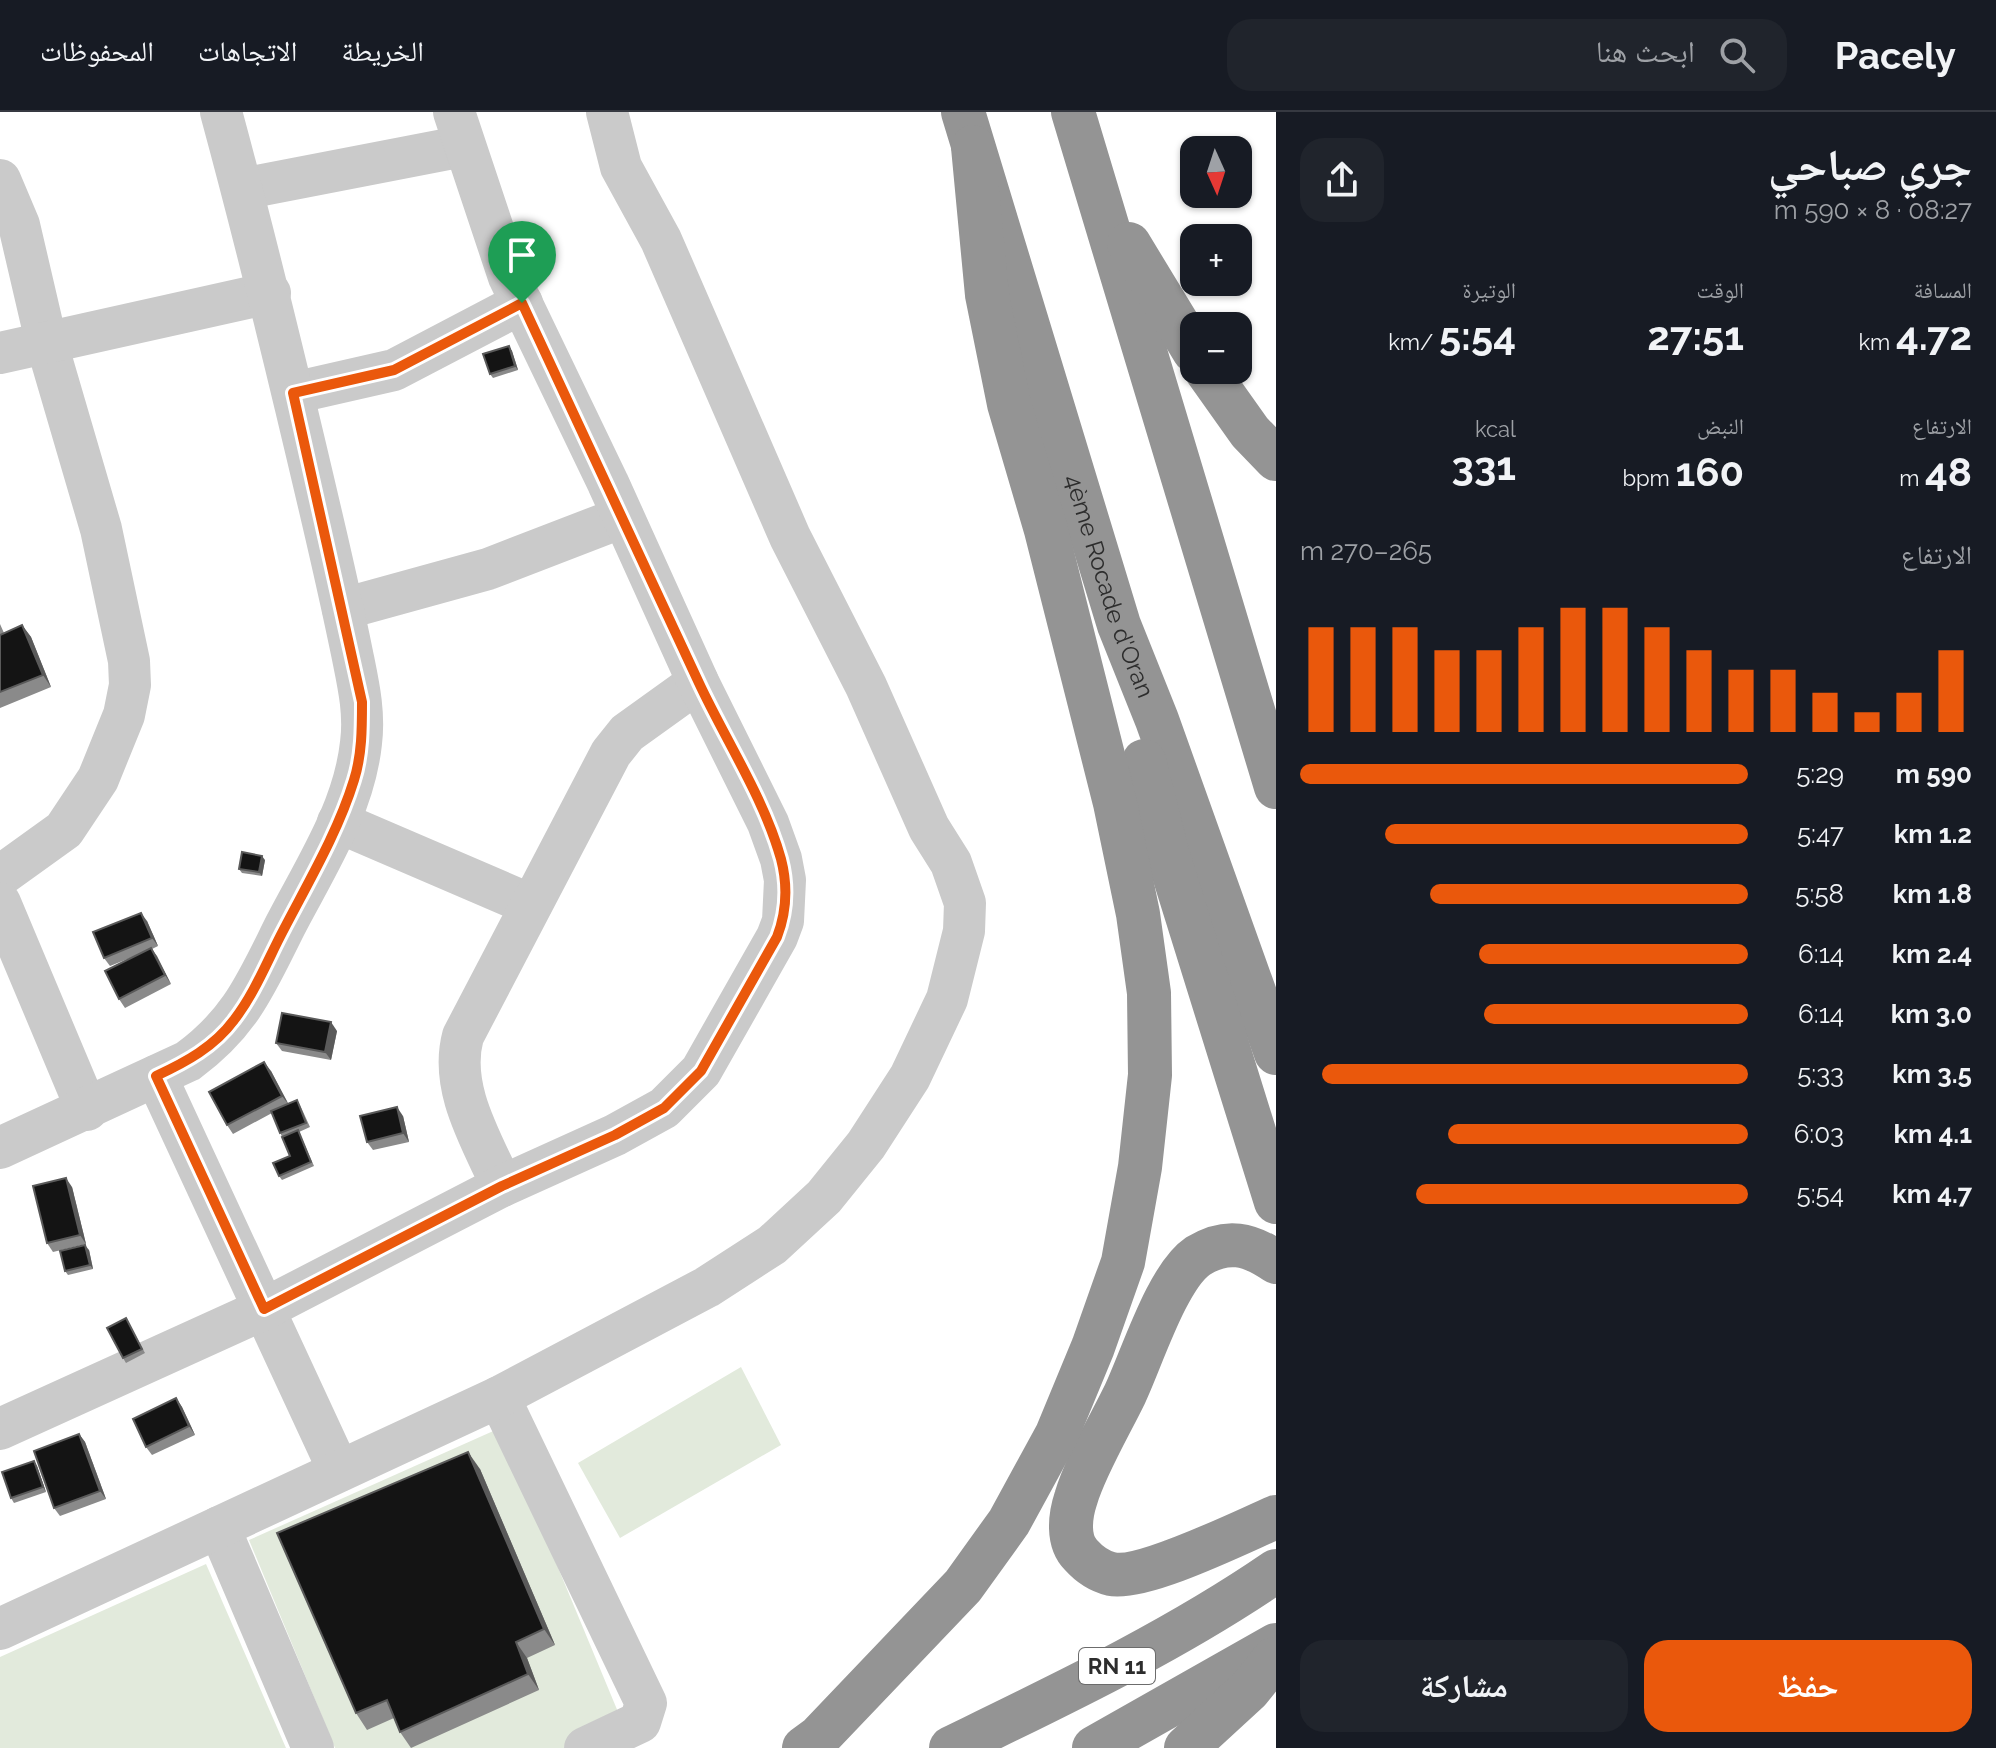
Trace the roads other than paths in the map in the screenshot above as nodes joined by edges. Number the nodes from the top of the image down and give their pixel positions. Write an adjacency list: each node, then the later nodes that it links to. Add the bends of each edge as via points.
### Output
1 (221, 112): 8 (street)
2 (607, 112): 35 (street, via 621,167 661,240 790,537 866,686 929,828 951,863 965,903 964,931 947,999 910,1077 824,1197 772,1245 707,1287)
3 (1073, 112): 7 (highway)
4 (459, 129): 8 (street); 10 (street)
5 (968, 130): 19 (highway, 4ème Rocade d'Oran); 46 (highway, via 987,295 1009,404 1046,530 1138,914 1149,993 1150,1075 1123,1262 1057,1434 1009,1522 963,1586)
6 (0, 180): 12 (street, via 19,225)
7 (1095, 187): 11 (highway); 21 (highway)
8 (242, 189): 9 (street)
9 (270, 293): 12 (street); 15 (street)
10 (522, 303): 15 (street, via 394,370); 17 (street)
11 (1180, 328)
12 (46, 341): 13 (street); 24 (street, via 101,529 130,685 124,715 90,792 64,830)
13 (0, 353)
14 (1216, 384): 16 (highway)
15 (293, 393): 18 (street)
16 (1276, 459)
17 (623, 517): 18 (street, via 488,569); 20 (street)
18 (343, 609): 23 (street, via 362,702 362,741)
19 (1119, 625): 27 (highway, 4ème Rocade d'Oran); 32 (highway, via 1163,838)
20 (698, 682): 26 (street, via 627,733 611,753); 31 (street, via 781,859 786,899 777,937 701,1071 679,1096 615,1135)
21 (1269, 753): 22 (highway)
22 (1276, 787)
23 (338, 822): 26 (street); 28 (street, via 234,1020 188,1061)
24 (0, 876)
25 (0, 903): 29 (street)
26 (531, 905): 31 (street, via 459,1052 467,1105)
27 (1276, 1053)
28 (156, 1076): 29 (street); 34 (street)
29 (87, 1110): 30 (street)
30 (0, 1148)
31 (502, 1186): 34 (street)
32 (1276, 1202)
33 (1276, 1262): 38 (highway, via 1236,1244 1213,1249 1188,1265 1161,1310 1076,1497 1071,1536 1086,1562 1113,1575 1153,1568)
34 (264, 1309): 36 (street); 37 (street)
35 (499, 1397): 37 (street); 45 (street, via 646,1703 640,1722)
36 (0, 1429)
37 (339, 1471): 39 (street)
38 (1276, 1517)
39 (219, 1527): 41 (street); 44 (street)
40 (1276, 1571): 47 (highway, RN 11, via 1114,1668)
41 (0, 1629)
42 (1276, 1645): 48 (highway, RN 11)
43 (1276, 1656): 49 (highway, via 1249,1690)
44 (313, 1748)
45 (585, 1748)
46 (804, 1748)
47 (951, 1748)
48 (1094, 1748)
49 (1186, 1748)

